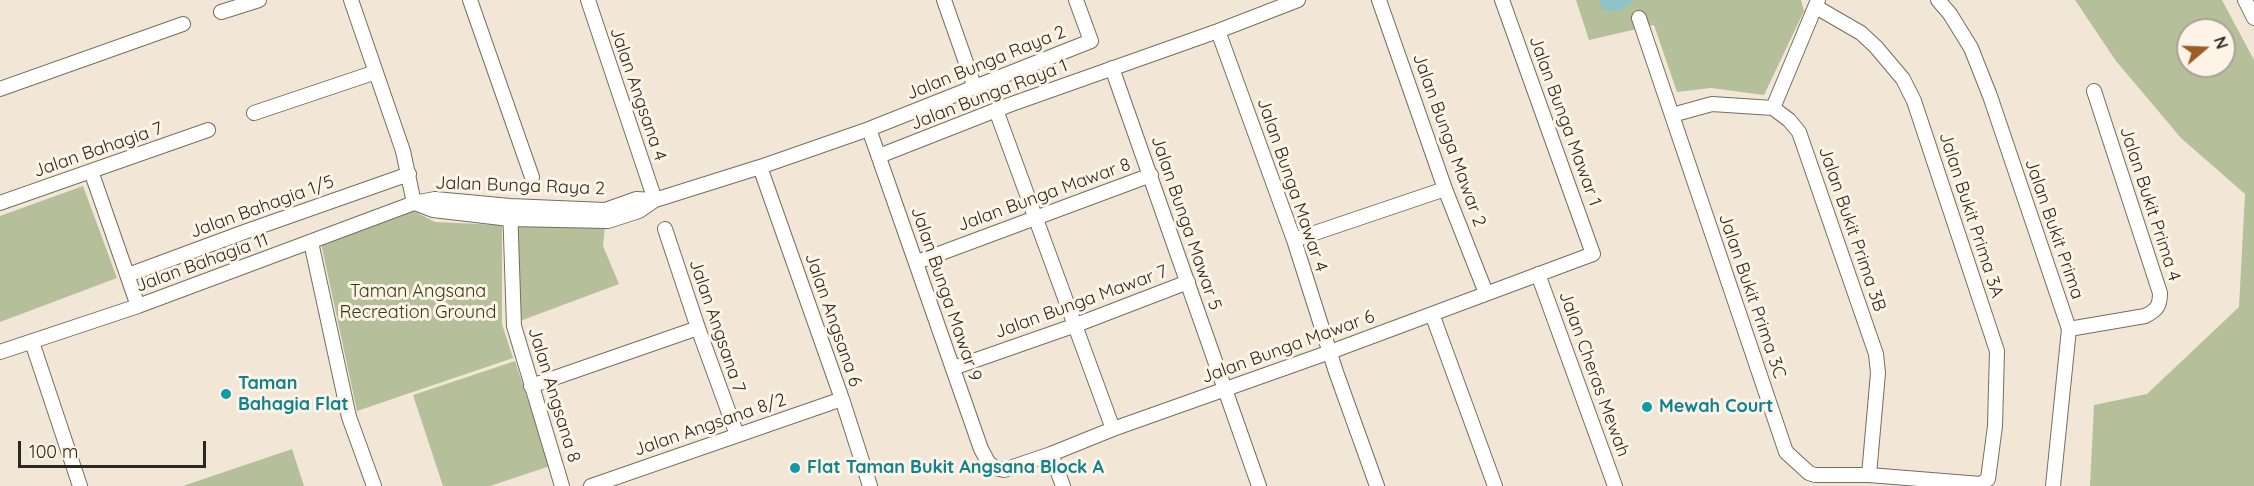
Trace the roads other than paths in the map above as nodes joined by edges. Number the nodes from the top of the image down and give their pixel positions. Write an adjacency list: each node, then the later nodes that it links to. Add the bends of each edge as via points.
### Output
1 (259, 0): 13 (street)
2 (351, 0): 19 (street)
3 (470, 0): 34 (street)
4 (588, 0): 37 (street, Jalan Angsana 4)
5 (944, 0): 20 (street)
6 (1076, 0): 20 (street, Jalan Bunga Raya 2, via 1091,41)
7 (1298, 0): 17 (street)
8 (1378, 0): 35 (street, Jalan Bunga Mawar 2)
9 (1502, 0): 44 (street, Jalan Bunga Mawar 1)
10 (1938, 0): 54 (street, Jalan Bukit Prima, via 1971,48)
11 (2246, 0): 15 (street)
12 (1817, 3): 23 (street); 67 (street, Jalan Bukit Prima 3A, via 1876,47 1903,79 1914,101 1997,351 1995,426)
13 (221, 12)
14 (1639, 18): 26 (street, Jalan Bukit Prima 3C)
15 (2254, 18)
16 (183, 24): 21 (street)
17 (1218, 31): 18 (street); 42 (street, Jalan Bunga Mawar 4)
18 (1112, 68): 24 (street, Jalan Bunga Raya 1); 33 (street, Jalan Bunga Mawar 5)
19 (376, 72): 25 (street); 32 (street)
20 (975, 88): 27 (street, Jalan Bunga Raya 2)
21 (0, 89)
22 (2094, 92): 54 (street, Jalan Bukit Prima 4, via 2160,303 2145,316)
23 (1773, 108): 26 (street, via 1712,104); 66 (street, Jalan Bukit Prima 3B, via 1799,132 1876,354 1878,373)
24 (996, 110): 29 (street, Jalan Bunga Raya 1); 40 (street)
25 (254, 113)
26 (1672, 116): 66 (street, Jalan Bukit Prima 3C, via 1786,452 1809,473)
27 (868, 129): 29 (street, Jalan Bunga Mawar 9); 30 (street, Jalan Bunga Raya 2)
28 (208, 130): 31 (street, Jalan Bahagia 7)
29 (879, 156): 45 (street, Jalan Bunga Mawar 9)
30 (760, 167): 37 (street, Jalan Bunga Raya 2); 61 (street, Jalan Angsana 6)
31 (91, 171): 36 (street, Jalan Bahagia 7); 47 (street)
32 (409, 174): 38 (street); 47 (street, Jalan Bahagia 1/5)
33 (1151, 175): 40 (street, Jalan Bunga Mawar 8); 48 (street, Jalan Bunga Mawar 5)
34 (532, 177)
35 (1445, 189): 42 (street); 49 (street, Jalan Bunga Mawar 2)
36 (1, 198)
37 (654, 200): 39 (street, Jalan Bunga Raya 2, via 639,211 608,221)
38 (414, 203): 39 (street, Jalan Bunga Raya 2, via 434,210); 43 (street, Jalan Bahagia 11)
39 (510, 213): 59 (street, Jalan Angsana 8, via 514,326)
40 (1036, 216): 45 (street, Jalan Bunga Mawar 8); 52 (street)
41 (665, 228): 53 (street, Jalan Angsana 7)
42 (1294, 240): 57 (street, Jalan Bunga Mawar 4)
43 (311, 242): 50 (street, Jalan Bahagia 11); 69 (street, via 349,417)
44 (1593, 254): 46 (street, Jalan Bunga Mawar 6)
45 (916, 262): 58 (street, Jalan Bunga Mawar 9)
46 (1538, 274): 49 (street, Jalan Bunga Mawar 6); 77 (street, Jalan Cheras Mewah)
47 (128, 275): 50 (street)
48 (1188, 282): 52 (street, Jalan Bunga Mawar 7); 60 (street, Jalan Bunga Mawar 5)
49 (1486, 292): 57 (street, Jalan Bunga Mawar 6)
50 (138, 306): 55 (street, Jalan Bahagia 11)
51 (1435, 322): 76 (street)
52 (1076, 325): 58 (street, Jalan Bunga Mawar 7); 62 (street)
53 (698, 328): 59 (street); 63 (street, Jalan Angsana 7)
54 (2069, 328): 78 (street, Jalan Bukit Prima)
55 (32, 342): 56 (street, Jalan Bahagia 11); 68 (street)
56 (0, 352)
57 (1330, 352): 60 (street, Jalan Bunga Mawar 6); 75 (street, Jalan Bunga Mawar 4)
58 (953, 368): 65 (street, Jalan Bunga Mawar 9, via 981,449)
59 (531, 386): 70 (street, Jalan Angsana 8)
60 (1226, 389): 62 (street, Jalan Bunga Mawar 6); 74 (street, Jalan Bunga Mawar 5)
61 (842, 399): 63 (street, Jalan Angsana 8/2); 72 (street, Jalan Angsana 6)
62 (1113, 429): 64 (street, Jalan Bunga Mawar 6)
63 (737, 435): 71 (street, Jalan Angsana 8/2)
64 (1051, 454): 65 (street, Jalan Bunga Mawar 6, via 1004,470); 73 (street)
65 (995, 468)
66 (1869, 475): 67 (street, Jalan Bukit Prima 3C, via 1981,484)
67 (1988, 479)
68 (80, 486)
69 (374, 486)
70 (562, 486)
71 (591, 486)
72 (870, 486)
73 (1063, 486)
74 (1259, 486)
75 (1377, 486)
76 (1495, 486)
77 (1615, 486)
78 (2053, 486)

